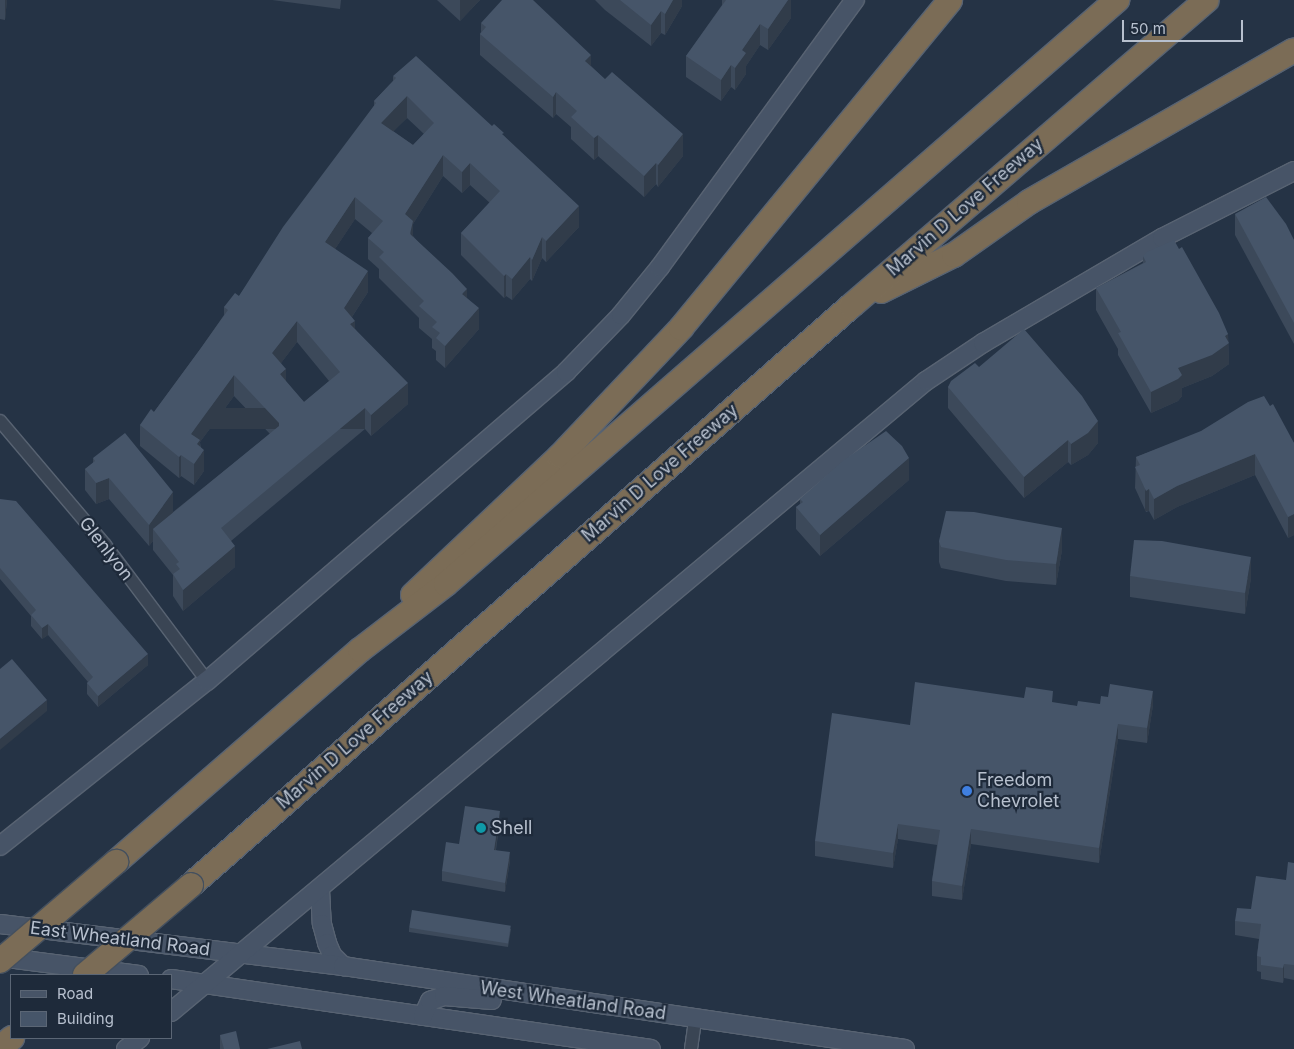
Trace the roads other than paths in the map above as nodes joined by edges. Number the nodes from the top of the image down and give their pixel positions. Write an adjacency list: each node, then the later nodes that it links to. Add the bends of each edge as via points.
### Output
1 (855, 0): 12 (main road, via 693,224 621,315 566,372 511,422)
2 (950, 0): 11 (highway, via 681,328 560,456 437,569)
3 (1102, 0): 6 (highway)
4 (1117, 0): 6 (highway)
5 (1207, 0): 9 (highway, Marvin D Love Freeway)
6 (1062, 46): 11 (highway, via 446,584)
7 (1294, 50): 9 (highway, via 1079,171 954,256)
8 (1294, 171): 14 (main road, via 1162,238 983,343 926,381)
9 (851, 306): 19 (highway, Marvin D Love Freeway, bridge)
10 (0, 421): 12 (street, Glenlyon, via 105,546)
11 (360, 650): 17 (highway, bridge)
12 (207, 681): 13 (main road)
13 (0, 846)
14 (320, 890): 16 (main road); 18 (main road, via 327,943 332,955)
15 (0, 924): 16 (main road, East Wheatland Road)
16 (240, 953): 18 (main road, West Wheatland Road); 22 (main road)
17 (0, 959): 20 (main road, East Wheatland Road)
18 (343, 966): 23 (main road, West Wheatland Road)
19 (86, 974)
20 (131, 974)
21 (172, 979): 22 (main road, East Wheatland Road)
22 (206, 984): 24 (main road); 25 (main road, West Wheatland Road)
23 (547, 997): 25 (main road, via 492,1000 444,996 430,1000); 26 (main road, West Wheatland Road)
24 (172, 1011)
25 (422, 1016): 31 (main road, West Wheatland Road)
26 (696, 1019): 32 (street); 33 (main road, West Wheatland Road)
27 (11, 1039): 29 (highway)
28 (139, 1039): 30 (main road)
29 (0, 1048)
30 (126, 1049)
31 (651, 1049)
32 (691, 1049)
33 (905, 1049)

